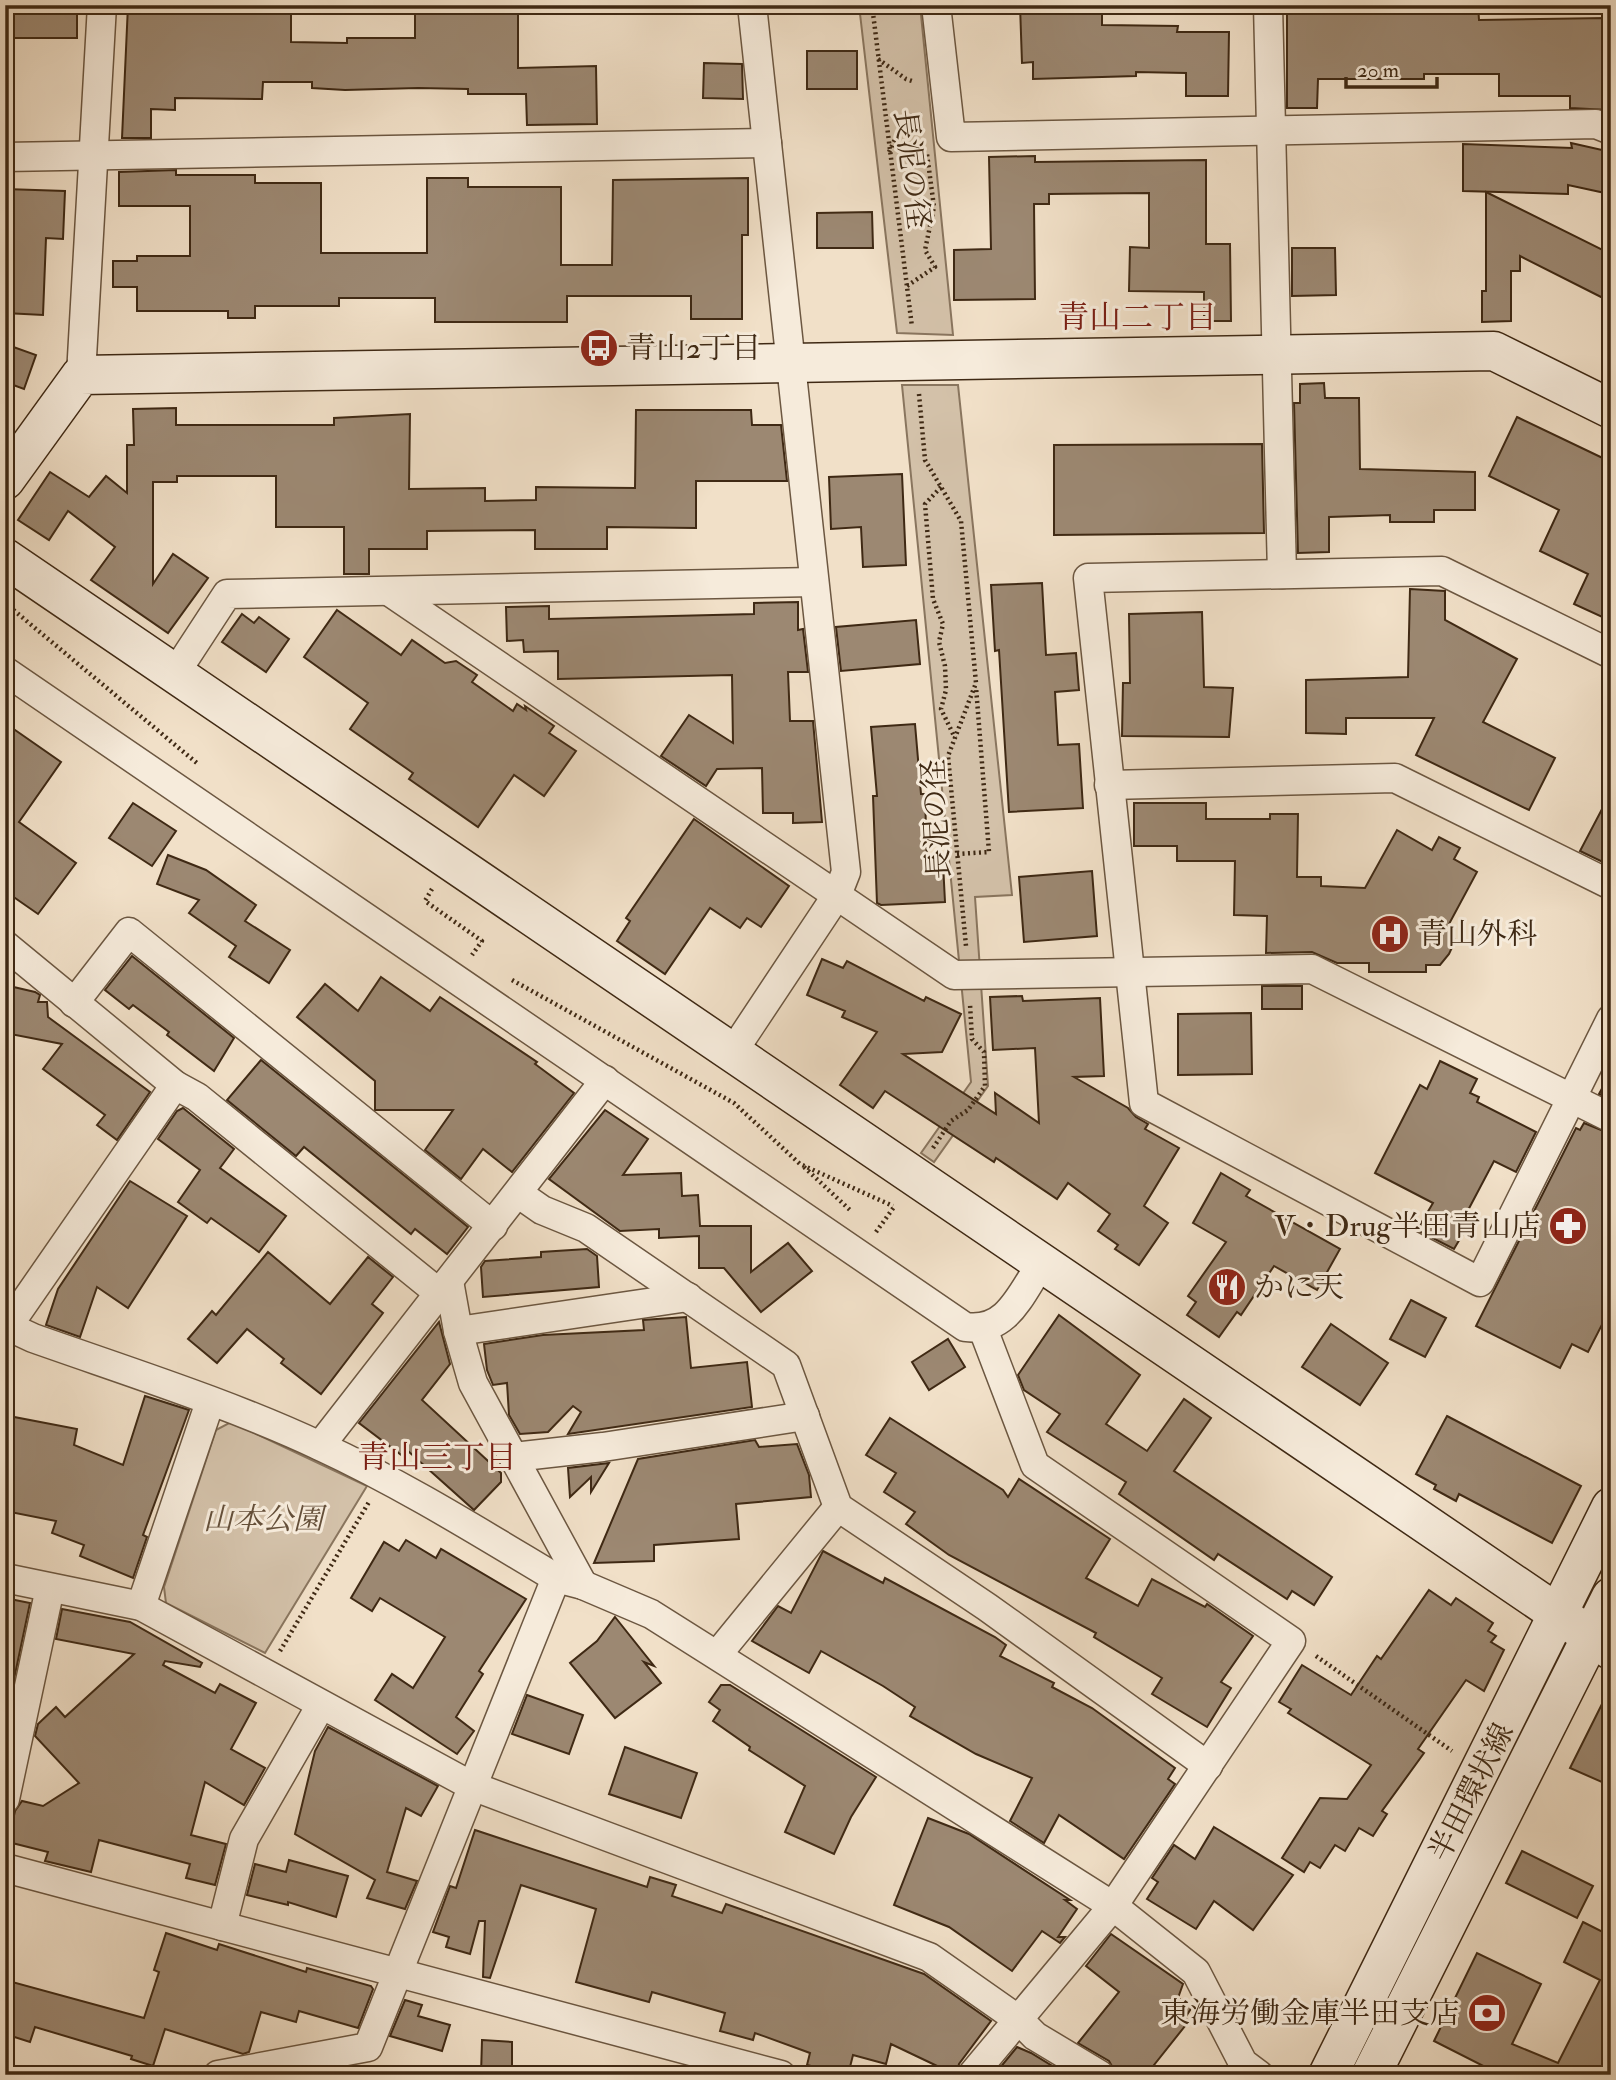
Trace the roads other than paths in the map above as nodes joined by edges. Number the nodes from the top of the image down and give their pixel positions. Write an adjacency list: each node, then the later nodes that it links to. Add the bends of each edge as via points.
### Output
1 (102, 5): 8 (street)
2 (752, 5): 7 (street)
3 (936, 5): 6 (street, via 929,115 951,137)
4 (1268, 5): 6 (street)
5 (1611, 131): 6 (street, via 1596,124)
6 (1271, 132): 10 (street)
7 (767, 143): 8 (street); 11 (street)
8 (92, 155): 9 (street); 12 (street)
9 (5, 157)
10 (1276, 352): 11 (street); 13 (street, via 1494,351); 16 (street)
11 (790, 363): 12 (street); 17 (street)
12 (81, 375): 14 (street)
13 (1611, 409)
14 (5, 480)
15 (5, 558): 21 (street)
16 (1282, 574): 19 (street, via 1441,572); 22 (street, via 1088,578)
17 (814, 583): 18 (street); 24 (street, via 846,872)
18 (390, 592): 21 (street, via 227,594); 24 (street)
19 (1611, 654)
20 (5, 671): 30 (street)
21 (174, 675): 29 (street)
22 (1109, 785): 23 (street, via 1395,778); 26 (street)
23 (1611, 885)
24 (837, 895): 26 (street, via 954,975); 29 (street)
25 (5, 945): 27 (street)
26 (1129, 974): 32 (street, via 1312,969); 32 (street, via 1144,1103 1480,1282)
27 (74, 1003): 31 (street); 35 (street, via 129,932)
28 (1611, 1019): 32 (street)
29 (732, 1053): 36 (street)
30 (605, 1080): 34 (street); 40 (street, via 965,1327)
31 (175, 1085): 37 (street, via 197,1097); 39 (street)
32 (1572, 1098): 33 (street)
33 (1611, 1118)
34 (519, 1194): 35 (street); 38 (street, via 542,1210 586,1228)
35 (493, 1226): 37 (street)
36 (1041, 1264): 40 (street, via 1000,1322); 53 (street)
37 (444, 1287): 41 (street); 44 (street)
38 (688, 1297): 41 (street); 43 (street, via 786,1365)
39 (7, 1326): 42 (street)
40 (983, 1329): 57 (street, via 1035,1465 1291,1641)
41 (458, 1331): 45 (street, via 473,1382)
42 (210, 1402): 44 (street); 52 (street)
43 (805, 1416): 45 (street); 46 (street)
44 (320, 1446): 49 (street)
45 (514, 1457): 49 (street)
46 (838, 1507): 55 (street); 57 (street, via 987,1607)
47 (1611, 1507): 53 (street, 半田環状線)
48 (5, 1578): 50 (street)
49 (570, 1582): 55 (street, via 651,1614); 58 (street)
50 (50, 1588): 52 (street); 59 (street)
51 (1611, 1597): 54 (street, 半田環状線)
52 (141, 1606): 56 (street)
53 (1559, 1615): 54 (street); 70 (street, 半田環状線)
54 (1601, 1643): 71 (street, 半田環状線)
55 (717, 1655): 61 (street)
56 (321, 1705): 58 (street); 62 (street, via 244,1839)
57 (1208, 1766): 61 (street)
58 (472, 1786): 63 (street); 64 (street, via 929,1957)
59 (5, 1799)
60 (5, 1868): 62 (street)
61 (1113, 1906): 64 (street); 65 (street, via 1196,1972)
62 (222, 1926): 63 (street)
63 (397, 1973): 66 (street, via 368,2047); 67 (street)
64 (1019, 2020): 68 (street); 69 (street, via 1035,2036)
65 (1246, 2071)
66 (218, 2075)
67 (781, 2075)
68 (972, 2075)
69 (1100, 2075)
70 (1328, 2075)
71 (1371, 2075)

